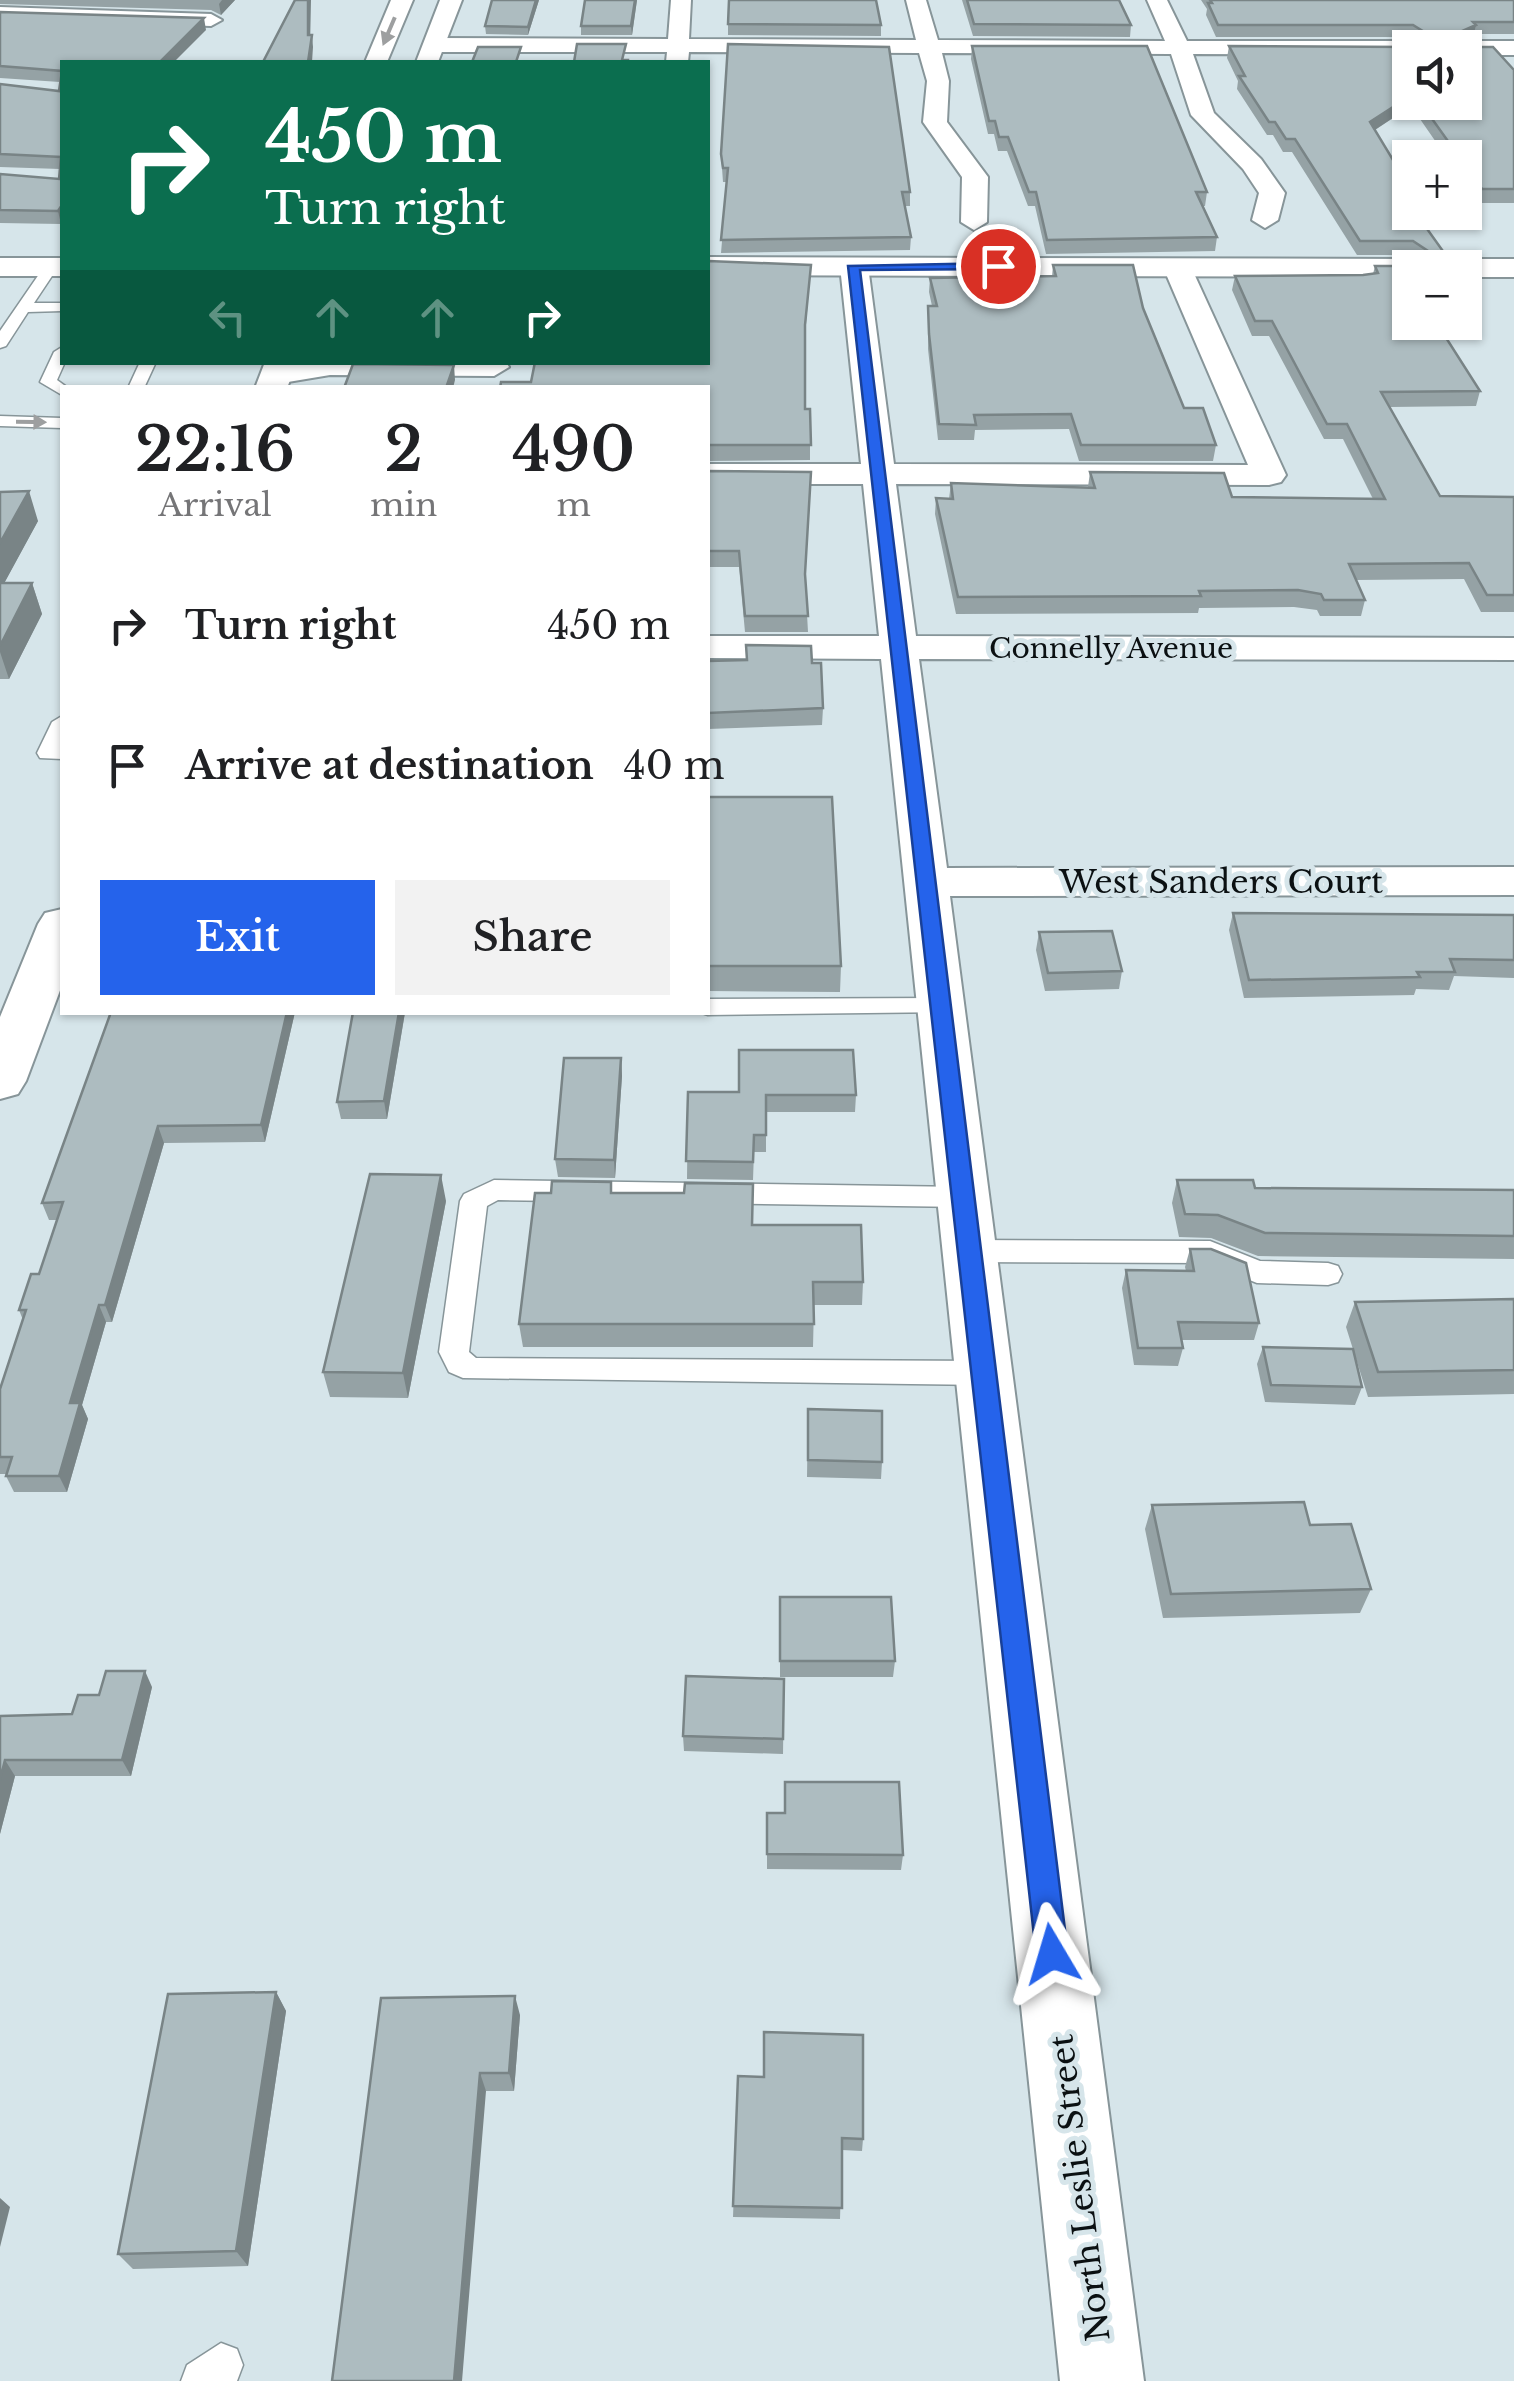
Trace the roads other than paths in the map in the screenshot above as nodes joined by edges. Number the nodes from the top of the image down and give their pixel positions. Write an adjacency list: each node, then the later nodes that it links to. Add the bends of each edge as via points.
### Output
1 (402, 0): 15 (main road, one-way to 15)
2 (451, 0): 13 (main road)
3 (681, 0): 14 (street)
4 (916, 0): 9 (street)
5 (1157, 0): 8 (street)
6 (0, 13): 7 (street)
7 (212, 18)
8 (1178, 47): 9 (street); 10 (street); 16 (street, via 1203,115 1272,193)
9 (927, 48): 14 (street); 17 (street, via 938,81 935,122 975,177)
10 (1392, 48)
11 (1482, 48): 12 (street)
12 (1514, 48)
13 (430, 54): 14 (street)
14 (678, 54)
15 (377, 60)
16 (1265, 220)
17 (974, 222)
18 (0, 266): 21 (main road)
19 (710, 266): 20 (main road)
20 (854, 266): 22 (main road); 36 (street, North Leslie Street)
21 (57, 267): 27 (lane)
22 (1177, 267): 23 (main road); 36 (street, via 1269,475)
23 (1392, 268)
24 (1482, 268): 25 (main road)
25 (1514, 268)
26 (60, 307): 27 (lane)
27 (23, 308): 28 (lane)
28 (0, 342)
29 (60, 356): 32 (lane, via 48,382)
30 (494, 367): 31 (street, via 330,366)
31 (276, 375)
32 (60, 389)
33 (0, 421): 34 (lane, one-way to 34)
34 (60, 422)
35 (710, 474): 36 (street)
36 (878, 476): 38 (street, North Leslie Street)
37 (710, 647): 38 (street, Connelly Avenue)
38 (899, 647): 39 (street, Connelly Avenue); 43 (street, North Leslie Street)
39 (1514, 650)
40 (60, 726): 41 (lane, via 48,753)
41 (60, 753)
42 (1514, 881): 43 (street, West Sanders Court)
43 (927, 882): 45 (street, North Leslie Street)
44 (60, 938): 47 (main road)
45 (942, 1006): 46 (lane); 48 (street, North Leslie Street)
46 (710, 1007)
47 (0, 1081)
48 (964, 1196): 49 (street, North Leslie Street); 51 (lane, via 494,1190 474,1201 454,1352 474,1370)
49 (970, 1251): 50 (lane, via 1210,1252 1258,1272); 51 (street, North Leslie Street)
50 (1328, 1274)
51 (984, 1373): 52 (street, North Leslie Street)
52 (1102, 2381)

